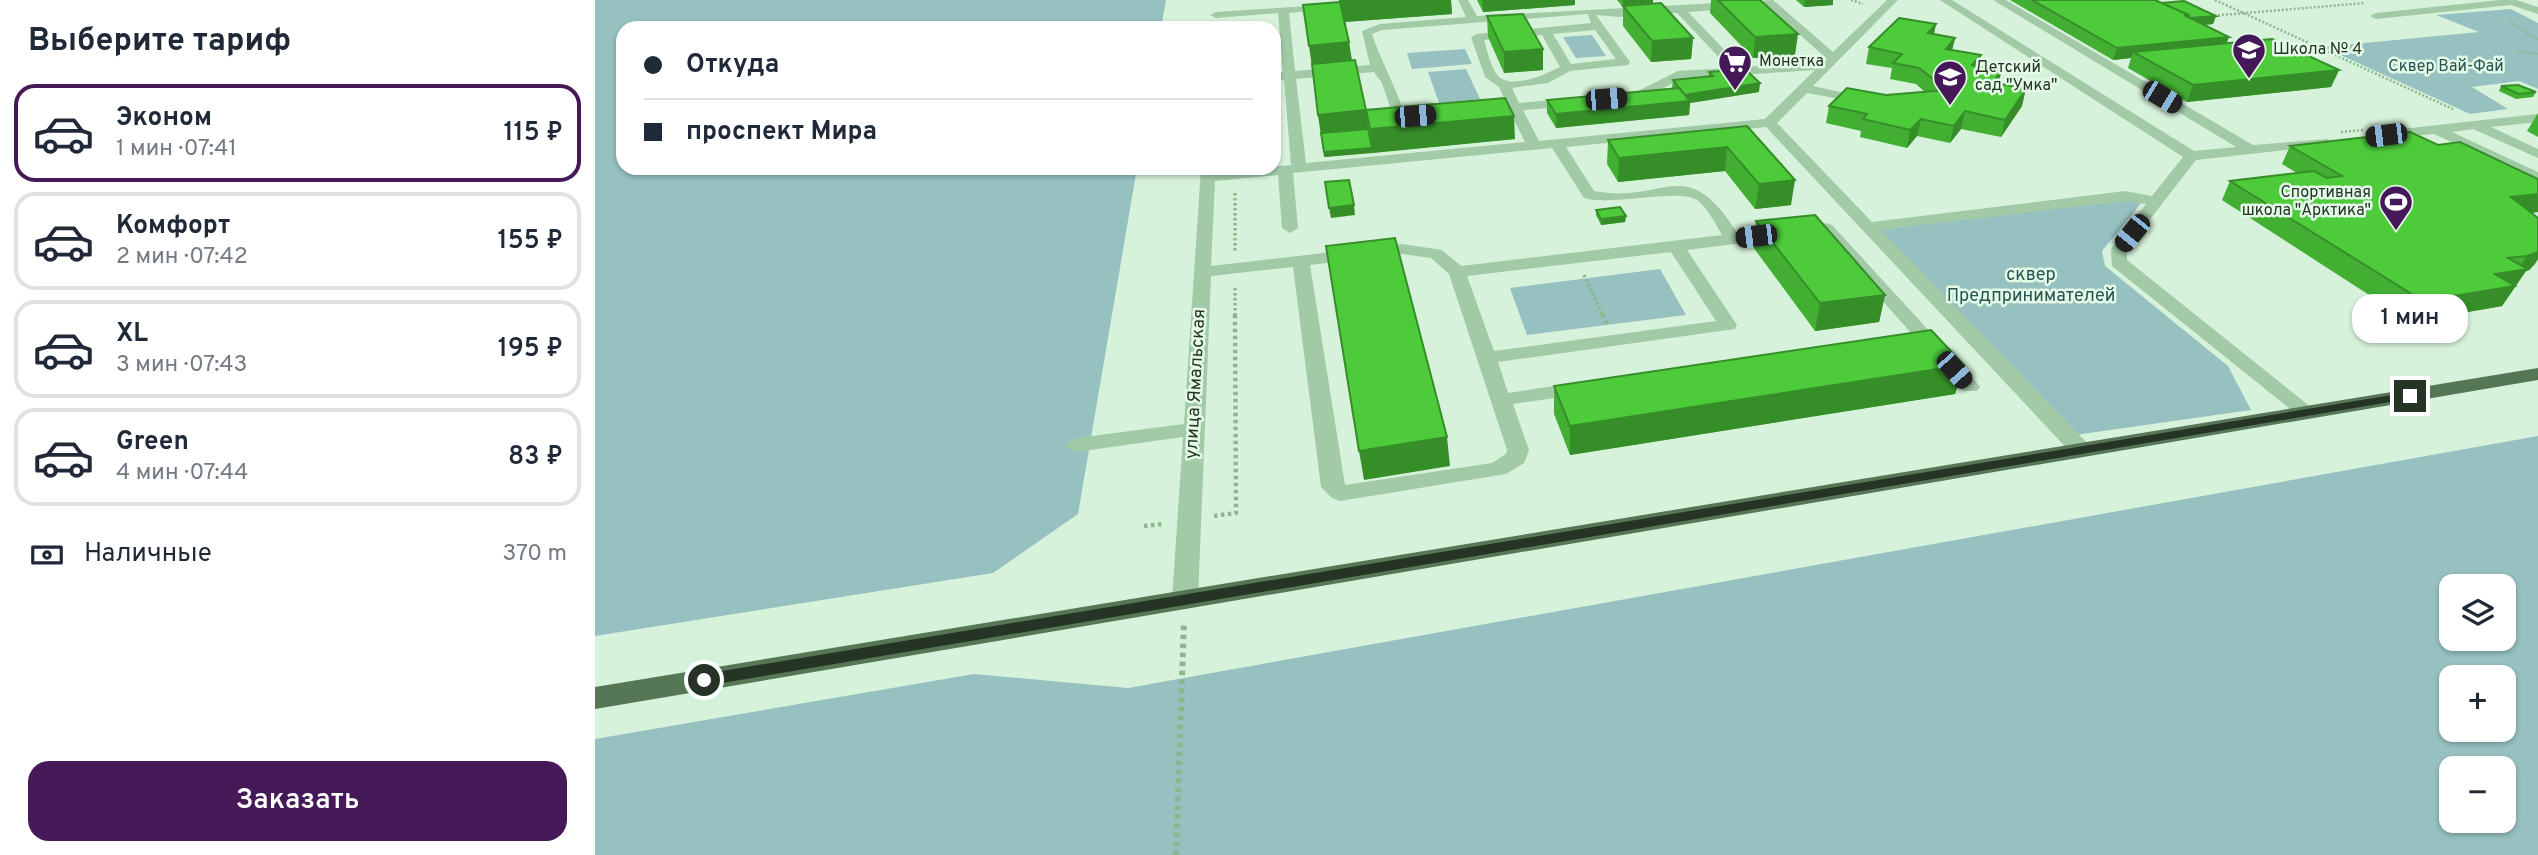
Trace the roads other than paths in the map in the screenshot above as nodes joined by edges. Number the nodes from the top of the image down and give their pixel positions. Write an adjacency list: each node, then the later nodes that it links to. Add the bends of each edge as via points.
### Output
1 (1216, 0): 14 (street)
2 (1462, 0): 16 (street)
3 (1893, 0): 20 (street)
4 (1945, 0): 42 (street)
5 (1998, 0): 40 (street)
6 (1768, 1): 11 (street); 20 (street)
7 (2509, 1): 13 (street); 15 (street)
8 (1345, 5): 12 (street)
9 (1587, 5): 11 (street, via 1619,14); 16 (street); 18 (street)
10 (1261, 6): 12 (street); 14 (street)
11 (1678, 6): 23 (street)
12 (1283, 10): 24 (street)
13 (2538, 11)
14 (1216, 15): 17 (street)
15 (2376, 16)
16 (1472, 19): 21 (street, via 1367,31)
17 (1216, 21)
18 (1599, 26): 19 (street); 22 (street, via 1624,62)
19 (1545, 30): 22 (street); 26 (street, via 1477,37 1491,77)
20 (1830, 62): 23 (street); 27 (street)
21 (1377, 68): 24 (street); 31 (street, via 1386,78 1398,113)
22 (1567, 68): 26 (street, via 1544,80)
23 (1737, 70): 29 (street, via 1678,75 1639,95)
24 (1290, 76): 25 (street); 43 (street)
25 (1281, 77)
26 (1504, 85): 29 (street)
27 (1804, 88): 28 (street); 33 (street)
28 (1877, 104)
29 (1514, 107): 30 (street); 39 (street)
30 (1465, 111)
31 (1427, 115)
32 (2538, 118): 34 (street)
33 (1769, 123): 38 (street); 48 (street)
34 (2475, 125): 35 (street); 41 (street)
35 (2436, 129): 36 (street); 46 (street)
36 (2373, 136)
37 (2332, 141): 40 (street)
38 (1557, 144): 39 (street); 51 (street, via 1588,195 1613,198 1691,192 1704,199)
39 (1534, 146): 43 (street)
40 (2251, 150): 42 (street)
41 (2538, 154)
42 (2191, 156): 47 (street)
43 (1292, 169): 44 (street); 49 (street)
44 (1281, 170)
45 (1208, 175): 54 (street, улица Ямальская)
46 (2538, 178)
47 (2158, 201): 48 (street, via 2125,196); 63 (street, via 2119,249 2118,262)
48 (1867, 225): 50 (street); 66 (street)
49 (1290, 228)
50 (1812, 229): 51 (street); 56 (street)
51 (1733, 239): 52 (street)
52 (1676, 246): 55 (street); 58 (street, via 1728,325)
53 (1301, 261): 54 (street); 55 (street, via 1421,250 1436,254); 62 (street, via 1332,487 1340,493 1509,464 1518,450)
54 (1201, 272): 64 (street, улица Ямальская)
55 (1457, 272): 58 (street)
56 (1924, 337): 57 (street); 61 (street)
57 (1897, 341)
58 (1486, 358): 62 (street)
59 (2538, 374): 63 (main road)
60 (1596, 385): 62 (street)
61 (1970, 387)
62 (1500, 400)
63 (2307, 412): 66 (main road)
64 (1194, 429): 65 (street); 67 (street, улица Ямальская)
65 (1076, 445)
66 (2081, 450): 67 (main road)
67 (1185, 600): 68 (main road)
68 (595, 698)

